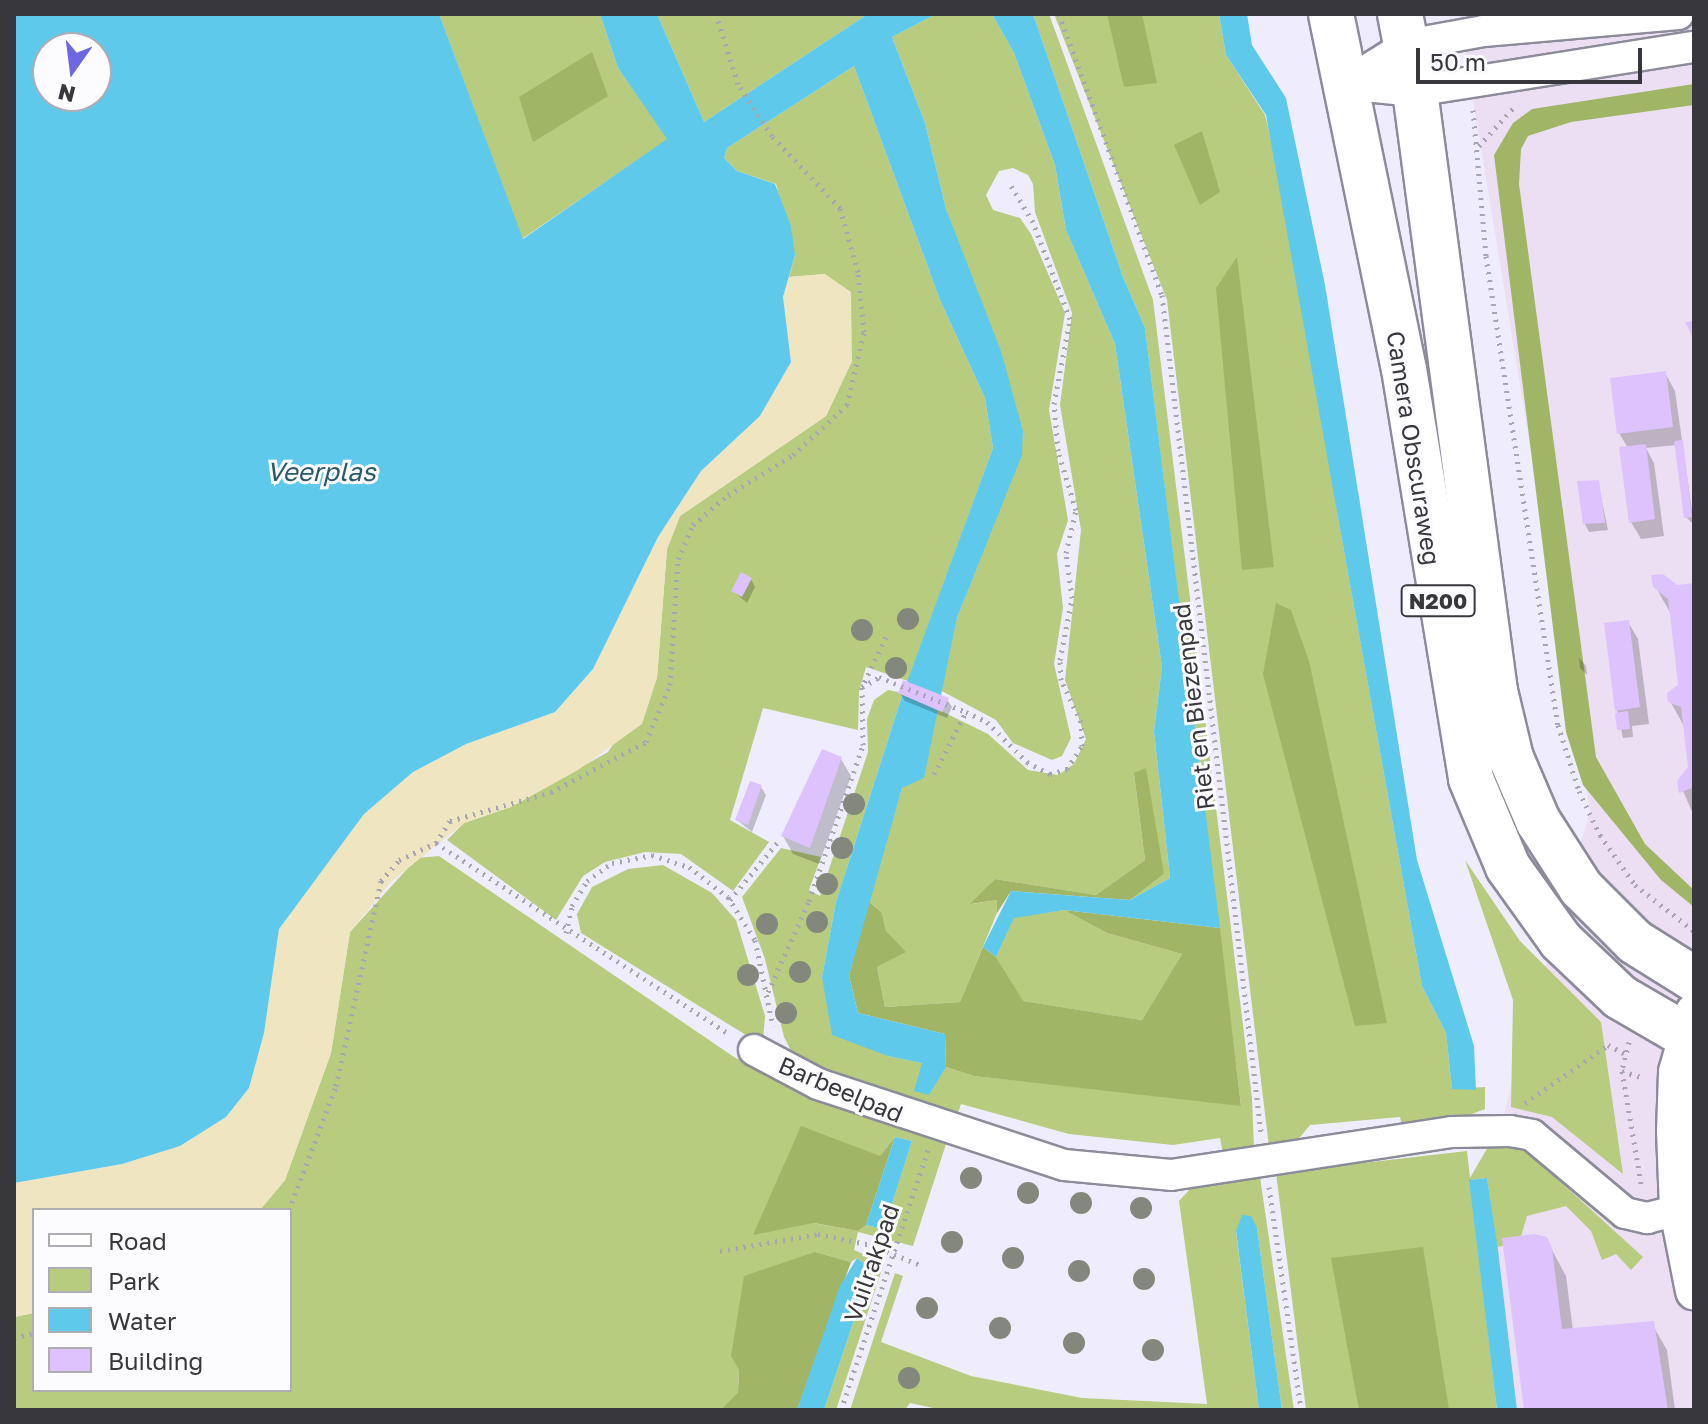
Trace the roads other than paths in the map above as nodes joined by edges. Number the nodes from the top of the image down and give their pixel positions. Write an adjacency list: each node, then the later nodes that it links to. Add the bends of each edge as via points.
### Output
1 (1331, 14): 5 (main road, Camera Obscuraweg / N200)
2 (1678, 14): 3 (street, via 1484,31)
3 (1404, 29): 5 (street); 6 (main road, Camera Obscuraweg / N200)
4 (1694, 47): 6 (street)
5 (1345, 84): 6 (street); 8 (main road, Camera Obscuraweg / N200, via 1404,369 1471,779 1508,867 1561,941 1620,997)
6 (1415, 91): 7 (main road, Camera Obscuraweg / N200, via 1495,691 1511,758 1538,821 1581,888 1635,942)
7 (1694, 979)
8 (1691, 1029): 10 (street, via 1675,1087)
9 (754, 1050): 10 (street, Barbeelpad, via 782,1067 936,1126 1064,1165 1171,1175 1452,1132 1494,1131 1532,1135 1625,1213 1647,1218)
10 (1678, 1210): 11 (street)
11 (1694, 1291)

